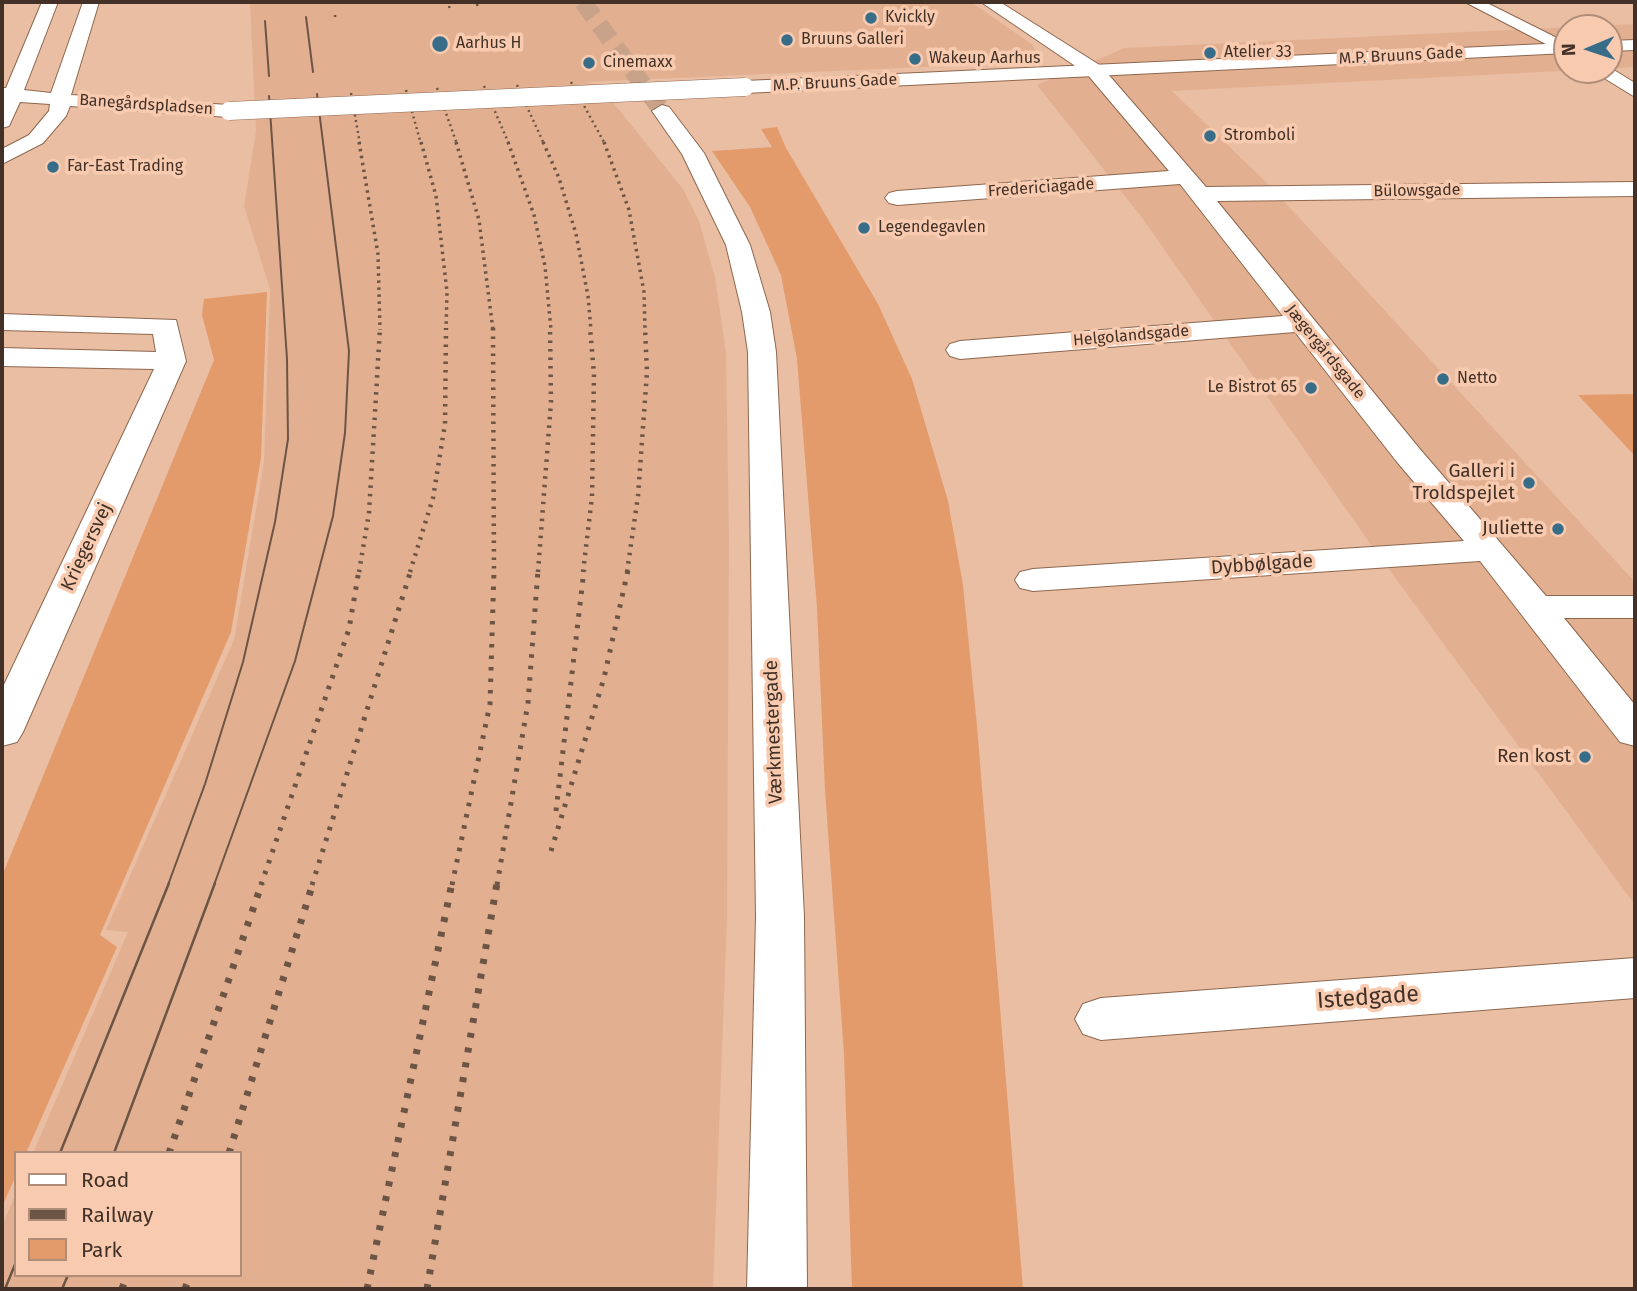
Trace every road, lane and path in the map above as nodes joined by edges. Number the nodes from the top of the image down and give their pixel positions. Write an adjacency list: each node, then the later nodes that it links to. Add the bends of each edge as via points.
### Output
1 (50, 2): 9 (street, Banegårdspladsen)
2 (91, 2): 8 (street, Banegårdspladsen)
3 (989, 2): 7 (street, Jægergårdsgade)
4 (1473, 2): 5 (street)
5 (1553, 42)
6 (1553, 50): 7 (street, M.P. Bruuns Gade)
7 (1094, 70): 10 (street, M.P. Bruuns Gade, bridge); 15 (street, Jægergårdsgade)
8 (60, 105): 9 (street, Banegårdspladsen); 10 (street, Banegårdspladsen, via 162,116); 13 (street, via 36,139)
9 (5, 106)
10 (229, 111)
11 (662, 111): 14 (street, Værkmestergade, via 693,153)
12 (642, 121): 14 (street, Værkmestergade)
13 (2, 158)
14 (707, 185): 31 (street, Værkmestergade, via 738,245 762,352 780,916)
15 (1193, 185): 16 (street, Bülowsgade); 17 (street, Fredericiagade); 19 (street, Jægergårdsgade)
16 (1635, 188)
17 (897, 198)
18 (2, 322): 22 (street, via 166,326)
19 (1301, 323): 20 (street, Helgolandsgade); 23 (street, Jægergårdsgade)
20 (960, 350)
21 (2, 357): 22 (street)
22 (172, 361): 27 (street, Kriegersvej)
23 (1490, 550): 24 (street, Dybbølgade); 25 (street, Jægergårdsgade)
24 (1033, 580)
25 (1535, 607): 26 (street); 28 (street, Jægergårdsgade)
26 (1635, 607)
27 (2, 732)
28 (1635, 732)
29 (1635, 978): 30 (street, Istedgade)
30 (1101, 1019)
31 (776, 1289)

